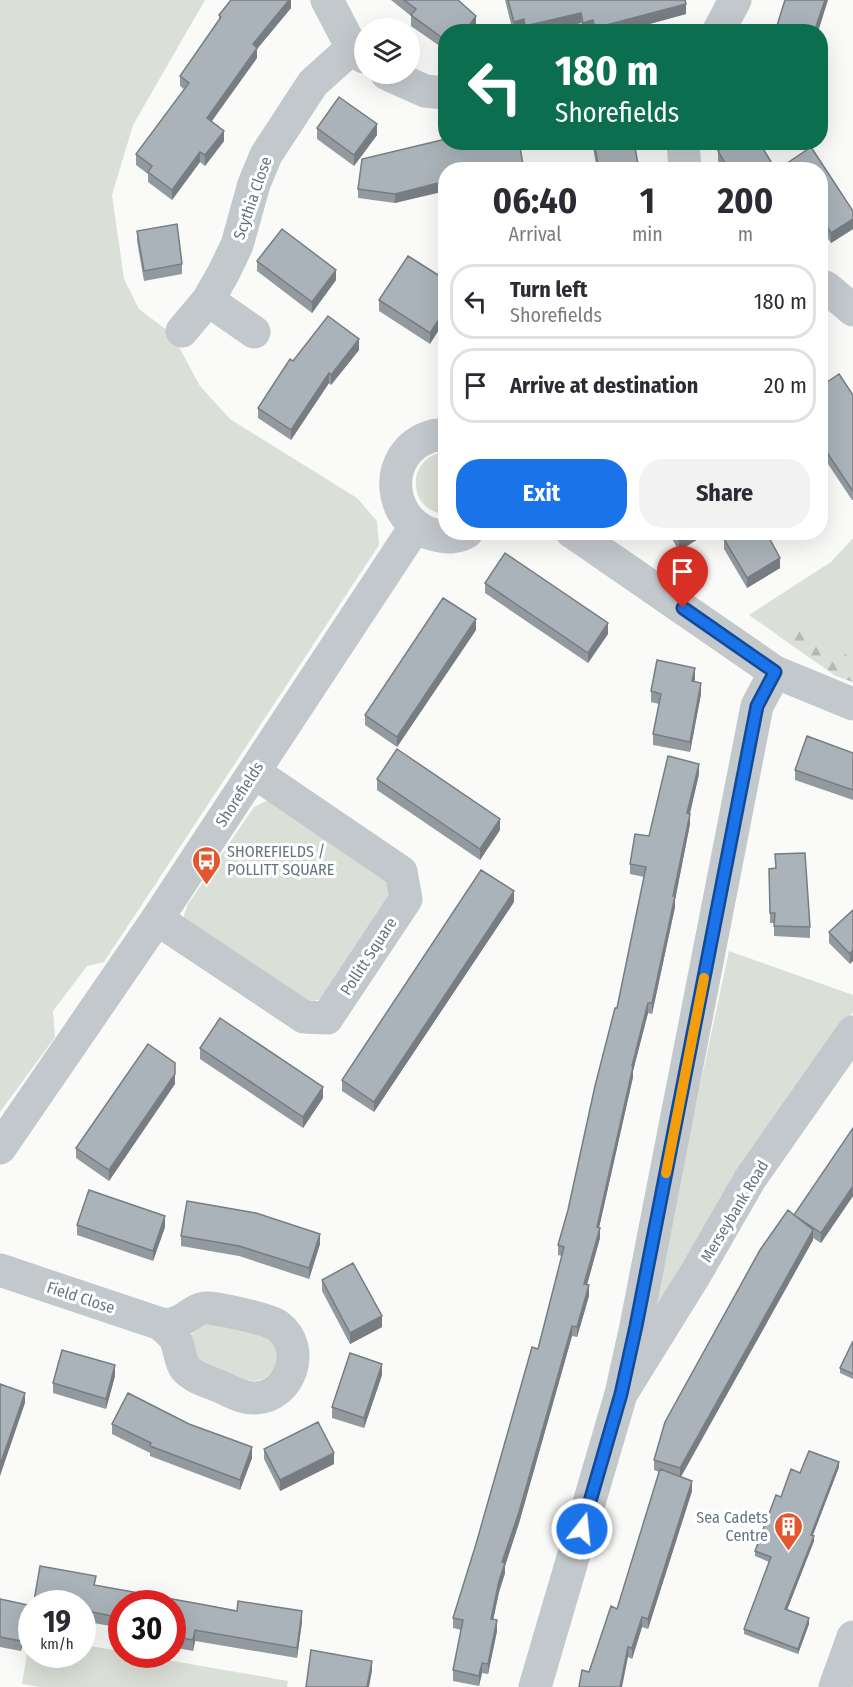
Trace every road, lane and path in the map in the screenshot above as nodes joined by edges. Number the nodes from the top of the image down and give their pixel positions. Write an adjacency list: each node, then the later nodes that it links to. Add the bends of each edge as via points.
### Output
1 (327, 0): 4 (street)
2 (735, 0): 3 (street)
3 (722, 24)
4 (354, 45)
5 (354, 55): 9 (street, Scythia Close, via 313,83 281,129 266,155 237,244)
6 (409, 84): 7 (street)
7 (438, 92)
8 (828, 289): 10 (street)
9 (208, 300): 11 (street, Scythia Close); 12 (street)
10 (853, 310)
11 (182, 331)
12 (254, 332)
13 (438, 436): 14 (street, via 417,443 398,468 397,500)
14 (414, 526): 15 (street); 19 (street, Shorefields)
15 (438, 536)
16 (584, 540): 17 (street)
17 (775, 672): 18 (street); 25 (street, Merseybank Road, via 757,706)
18 (853, 704)
19 (254, 772): 20 (street, Shorefields); 20 (street, Pollitt Square, via 401,872 405,898 327,1018 304,1017)
20 (157, 919): 22 (street, Shorefields)
21 (853, 1032): 25 (street, Merseybank Road, via 750,1179)
22 (0, 1148)
23 (0, 1270): 24 (street, Field Close)
24 (161, 1324)
25 (621, 1394): 27 (street, Merseybank Road)
26 (853, 1637): 28 (street)
27 (535, 1687)
28 (835, 1687)

